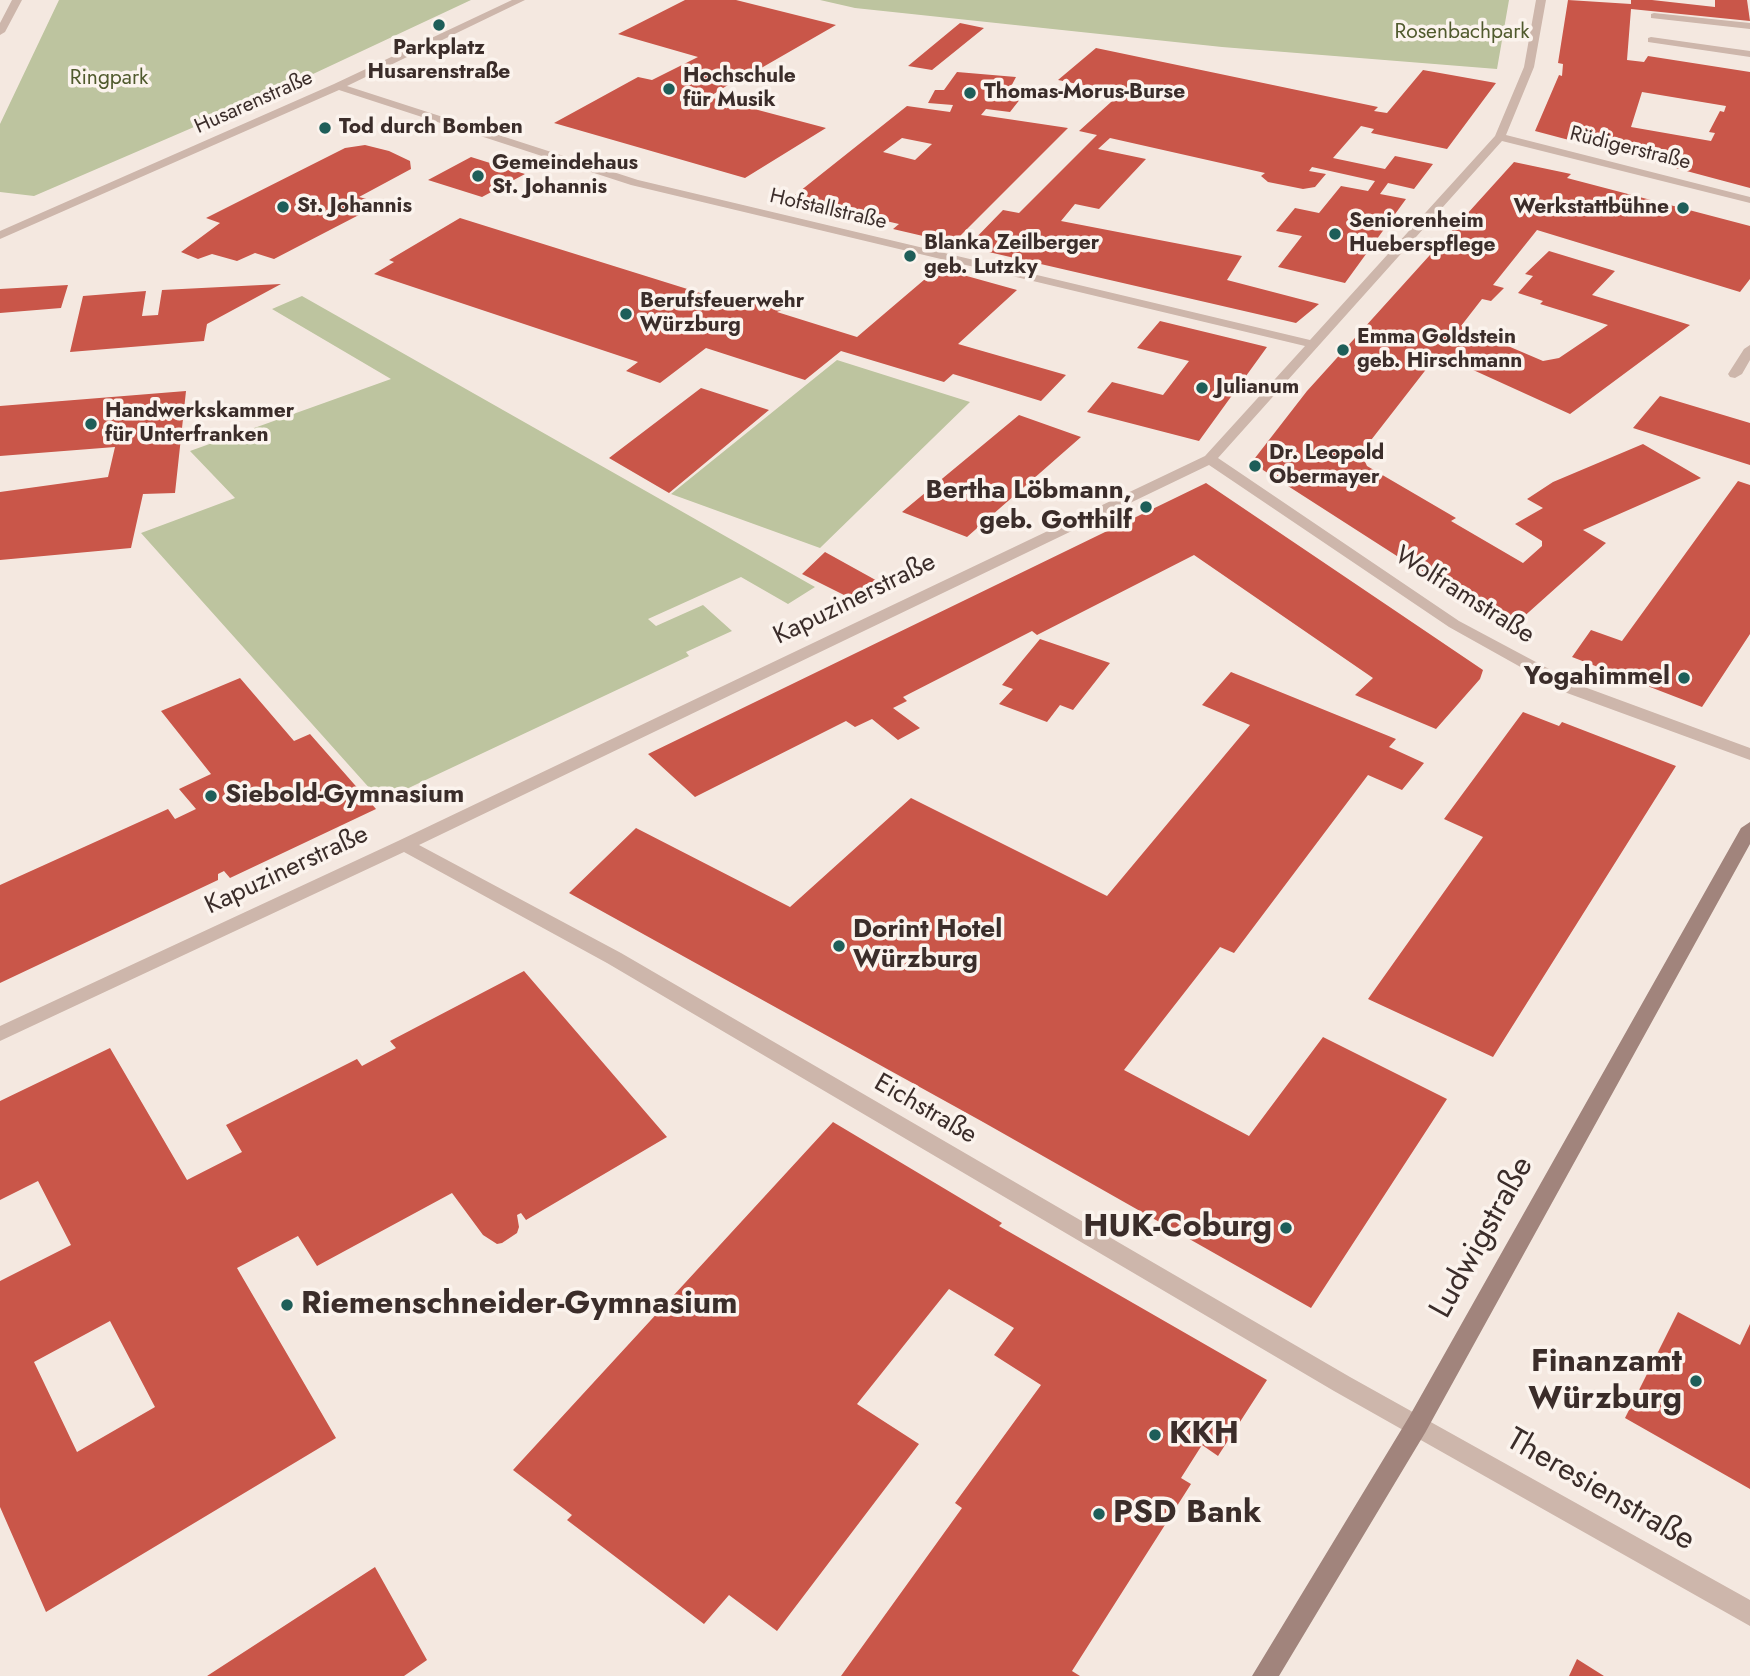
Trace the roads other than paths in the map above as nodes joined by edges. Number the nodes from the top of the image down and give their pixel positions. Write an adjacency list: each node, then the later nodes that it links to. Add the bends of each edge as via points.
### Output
1 (17, 0): 6 (street)
2 (520, 0): 9 (street, Husarenstraße)
3 (1541, 0): 10 (street, Kapuzinerstraße, via 1529,67)
4 (1654, 16): 5 (street)
5 (1750, 26)
6 (0, 32)
7 (1651, 40): 8 (street)
8 (1750, 54)
9 (338, 86): 12 (street, Husarenstraße); 13 (street, Hofstallstraße, via 635,183)
10 (1500, 137): 11 (street, Rüdigerstraße); 13 (street, Kapuzinerstraße)
11 (1750, 200)
12 (0, 235)
13 (1315, 345): 16 (street, Kapuzinerstraße)
14 (1750, 349): 15 (street)
15 (1735, 374)
16 (1210, 459): 17 (street, Wolframstraße, via 1454,624 1530,666 1573,689); 19 (street, Kapuzinerstraße)
17 (1750, 754)
18 (1750, 828): 21 (street, Ludwigstraße)
19 (404, 845): 20 (street, Kapuzinerstraße); 21 (street, Eichstraße, via 614,958)
20 (0, 1034)
21 (1417, 1426): 22 (street, Theresienstraße); 23 (street, Ludwigstraße)
22 (1750, 1614)
23 (1265, 1676)

